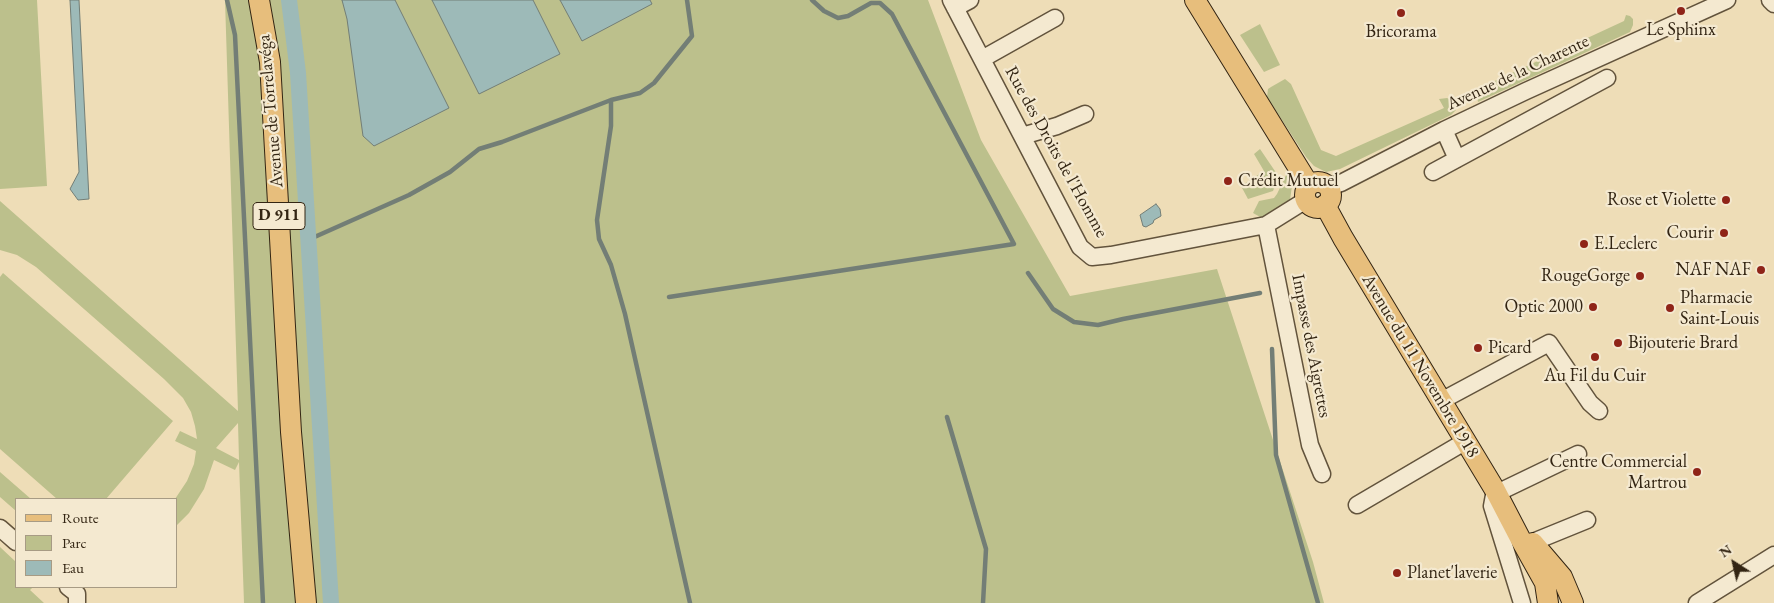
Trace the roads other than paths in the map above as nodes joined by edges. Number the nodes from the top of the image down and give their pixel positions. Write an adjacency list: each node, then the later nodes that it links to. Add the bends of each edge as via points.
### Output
1 (259, 0): 20 (main road, Avenue de Torrelavéga / D 911, via 270,62)
2 (970, 0): 6 (street)
3 (1195, 0): 16 (main road, Avenue du 11 Novembre 1918)
4 (1727, 0): 12 (street, Avenue de la Charente)
5 (1770, 0): 7 (street)
6 (953, 4): 9 (street, Rue des Droits de l'Homme)
7 (1774, 4)
8 (1053, 14): 9 (street)
9 (979, 54): 13 (street, Rue des Droits de l'Homme)
10 (1607, 78): 14 (street)
11 (1084, 114): 13 (street)
12 (1444, 130): 14 (street); 16 (street, Avenue de la Charente)
13 (1022, 136): 17 (street, Rue des Droits de l'Homme, via 1080,247 1092,257)
14 (1457, 159): 15 (street)
15 (1433, 172)
16 (1317, 194): 17 (street, Rue des Droits de l'Homme); 18 (main road, Avenue du 11 Novembre 1918)
17 (1266, 225): 23 (street, Impasse des Aigrettes, via 1310,445)
18 (1441, 401): 19 (street, via 1549,343 1590,403); 21 (main road, Avenue du 11 Novembre 1918)
19 (1599, 411)
20 (291, 432): 34 (main road, Avenue de Torrelavéga / D 911); 35 (main road, Avenue de Torrelavéga / D 911)
21 (1466, 441): 24 (main road, Avenue du 11 Novembre 1918); 25 (street)
22 (1578, 454): 24 (street)
23 (1322, 474)
24 (1496, 491): 27 (main road, Avenue du 11 Novembre 1918); 36 (street, via 1492,506)
25 (1358, 505)
26 (1586, 520): 30 (street)
27 (1514, 527): 30 (main road, Avenue du 11 Novembre 1918); 37 (main road, Avenue du 11 Novembre 1918, via 1546,583)
28 (0, 528): 29 (street)
29 (15, 541)
30 (1533, 542): 38 (main road, Avenue du 11 Novembre 1918, via 1562,577)
31 (1774, 555): 39 (street)
32 (69, 588): 33 (street, via 76,594)
33 (77, 603)
34 (294, 603)
35 (306, 603)
36 (1522, 603)
37 (1548, 603)
38 (1573, 603)
39 (1698, 603)

